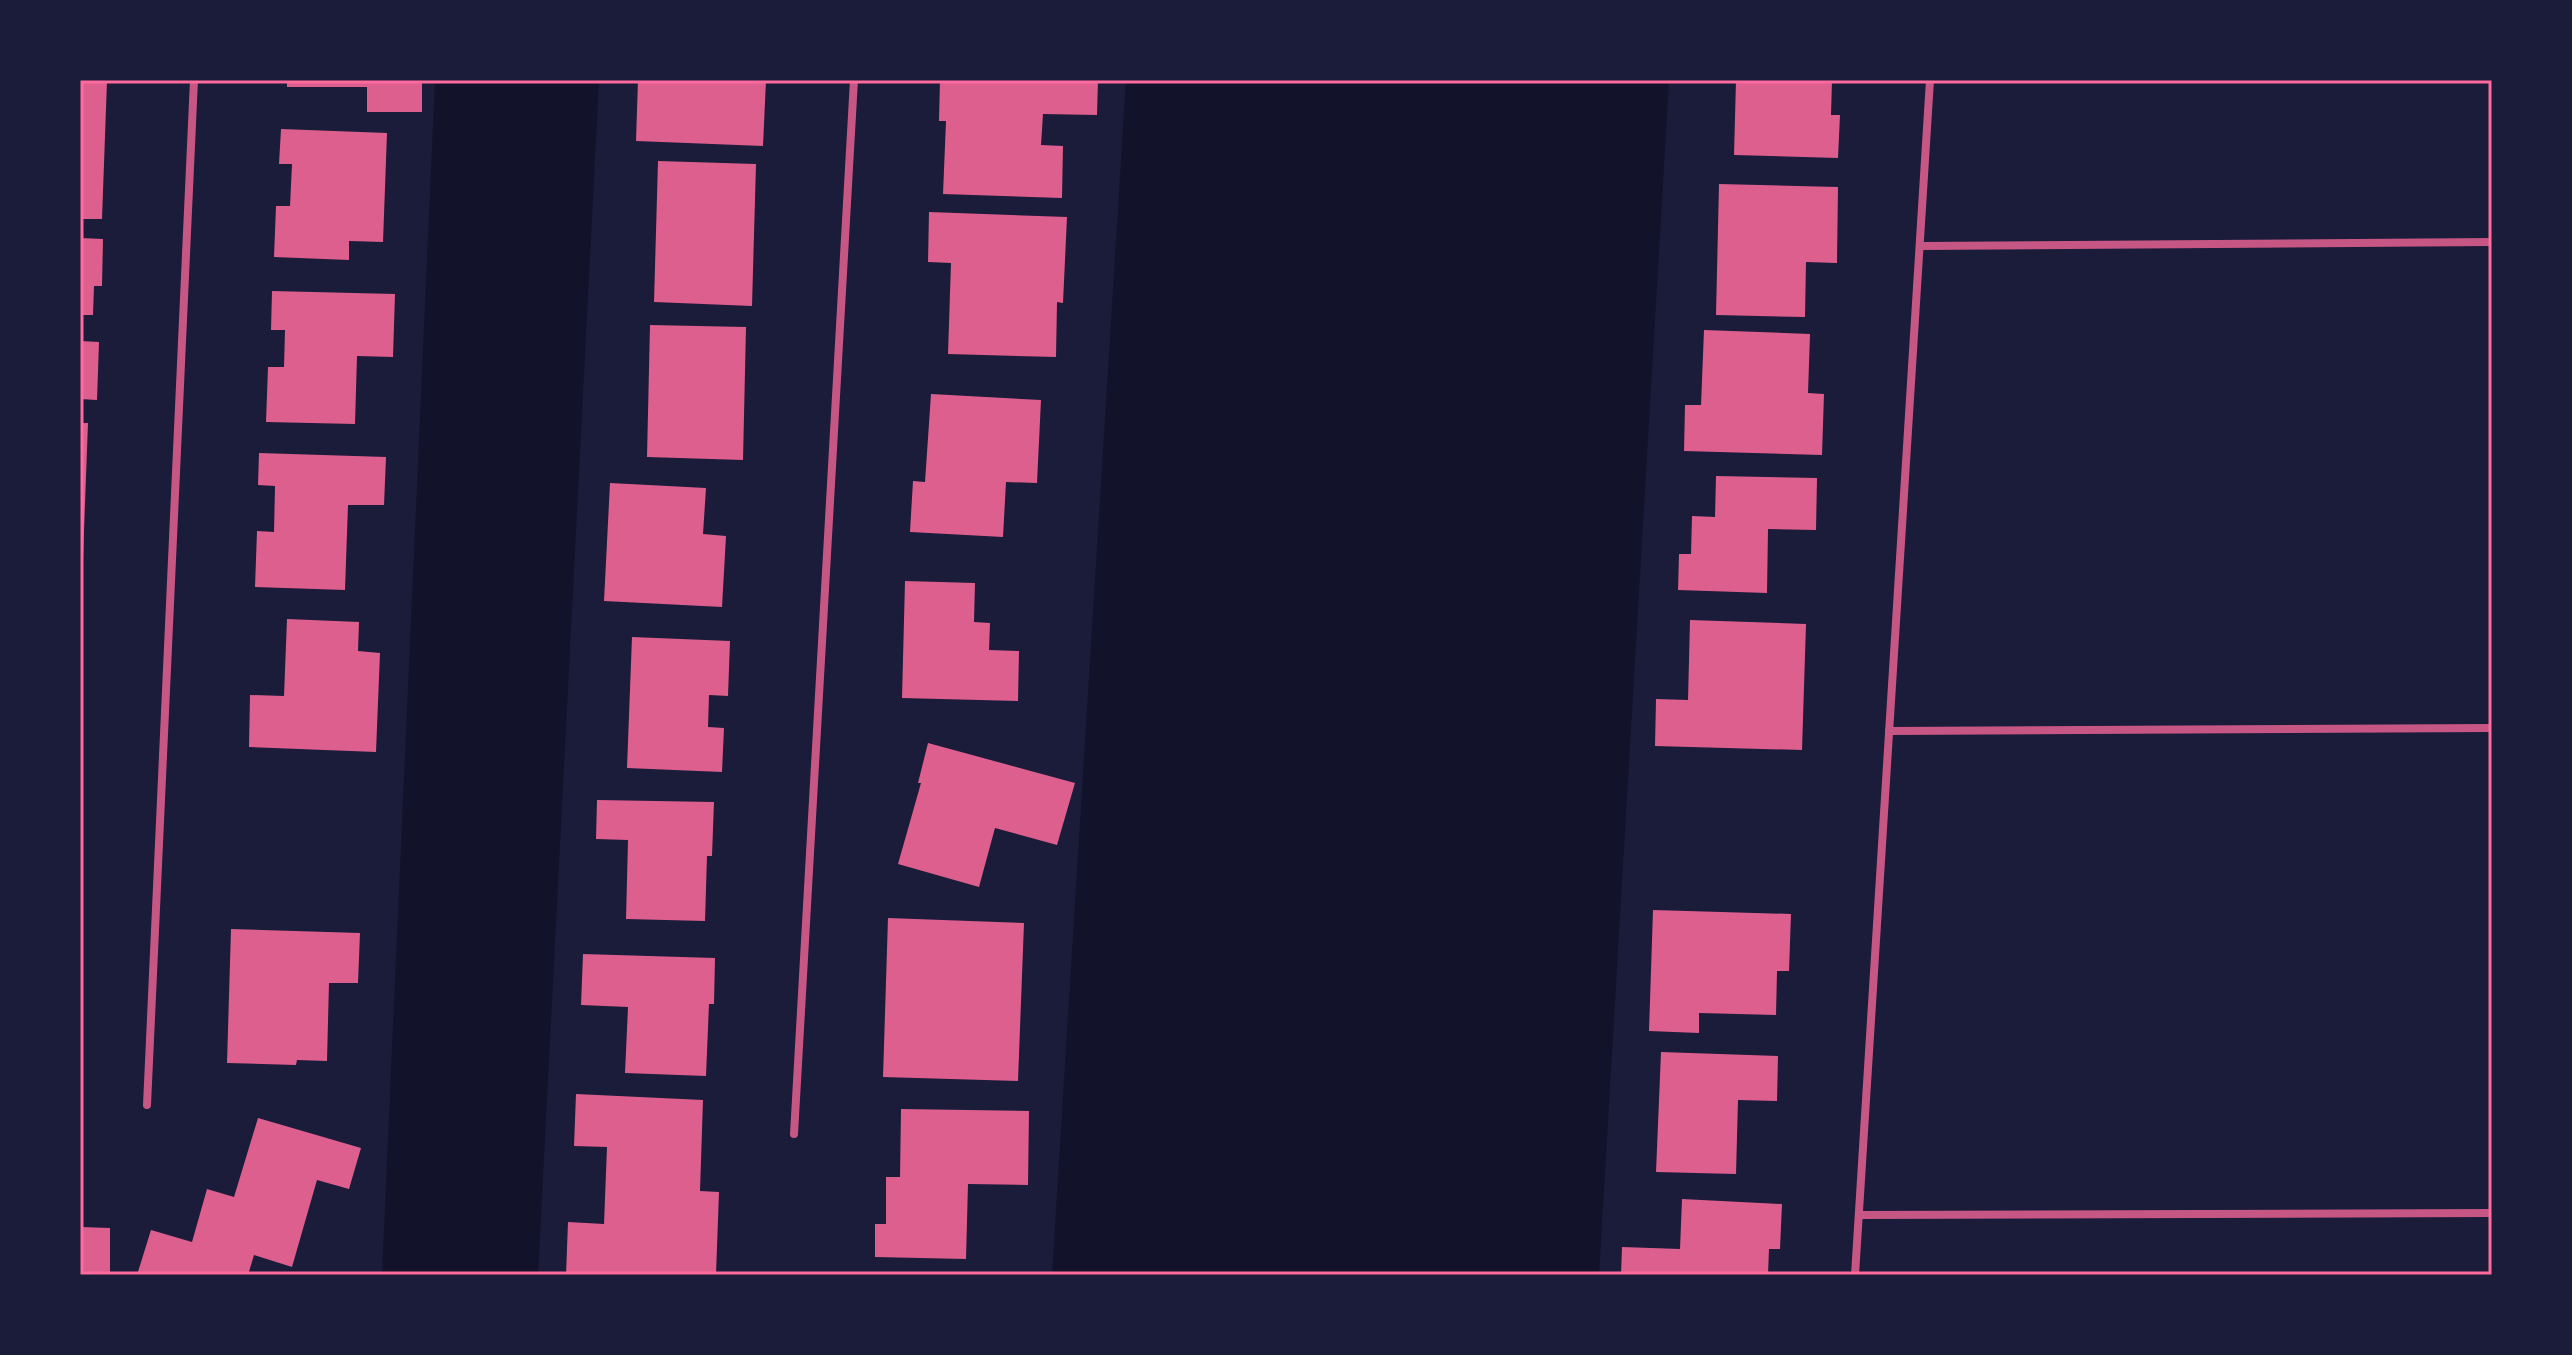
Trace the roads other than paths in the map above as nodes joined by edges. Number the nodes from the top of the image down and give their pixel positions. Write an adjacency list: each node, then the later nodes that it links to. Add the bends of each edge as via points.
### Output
1 (194, 80): 8 (street)
2 (854, 80): 9 (street)
3 (1930, 80): 5 (street)
4 (2492, 242): 5 (street)
5 (1920, 246): 7 (street)
6 (2492, 728): 7 (street)
7 (1889, 731): 11 (street)
8 (147, 1105)
9 (794, 1134)
10 (2492, 1213): 11 (street)
11 (1859, 1215): 12 (street)
12 (1855, 1275)

